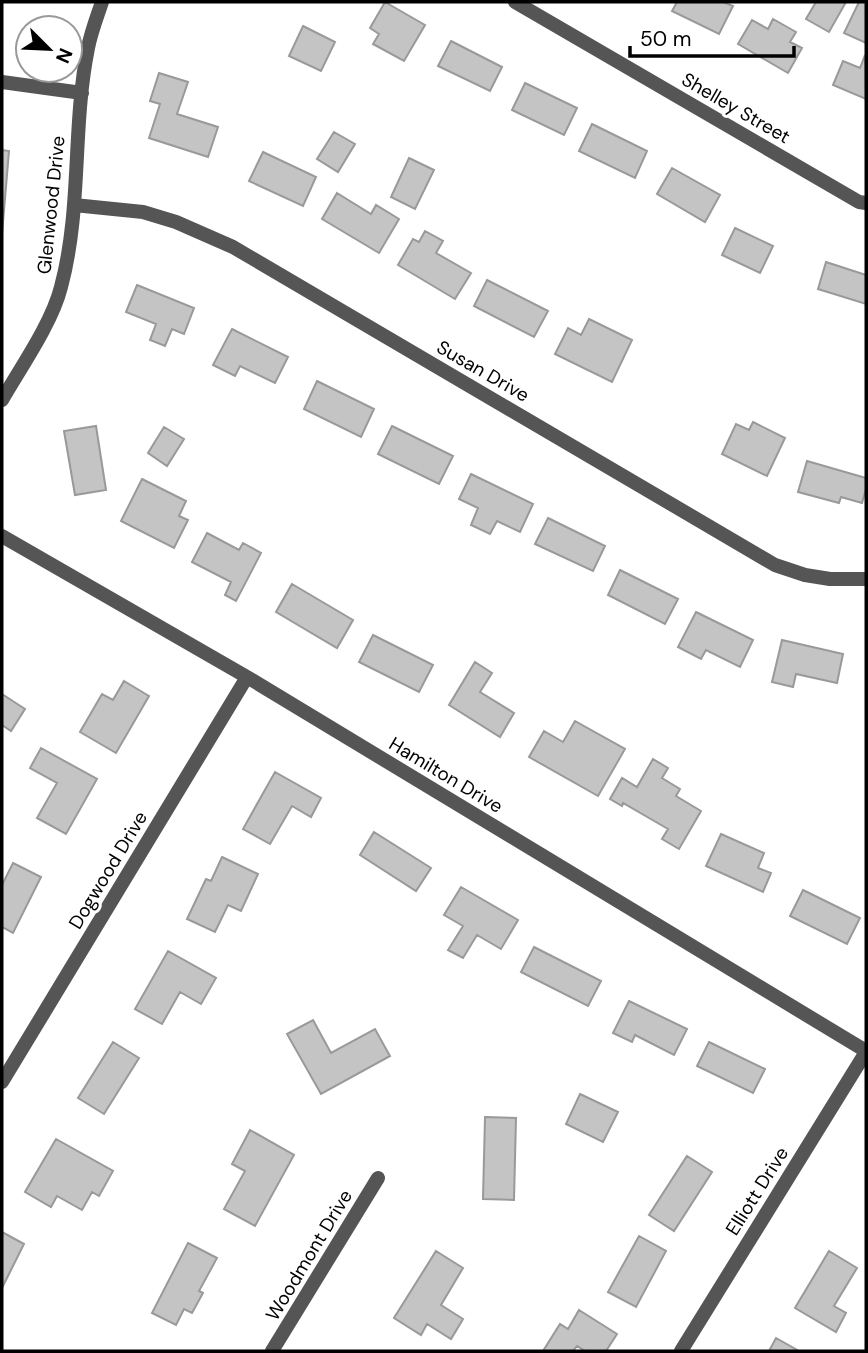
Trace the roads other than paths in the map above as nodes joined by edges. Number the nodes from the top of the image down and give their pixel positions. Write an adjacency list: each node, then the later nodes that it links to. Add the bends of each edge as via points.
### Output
1 (102, 2): 4 (street, Glenwood Drive, via 88,47)
2 (515, 2): 5 (street, Shelley Street)
3 (2, 82): 4 (street)
4 (82, 93): 6 (street, Glenwood Drive)
5 (866, 203)
6 (74, 205): 7 (street, Glenwood Drive, via 61,289); 9 (street, Susan Drive, via 143,212 233,247 775,565 805,575)
7 (2, 400)
8 (2, 536): 10 (street, Hamilton Drive)
9 (866, 579)
10 (247, 677): 11 (street, Hamilton Drive); 12 (street, Dogwood Drive)
11 (866, 1051): 15 (street, Elliott Drive)
12 (2, 1082)
13 (378, 1178): 14 (street, Woodmont Drive)
14 (272, 1351)
15 (681, 1351)

